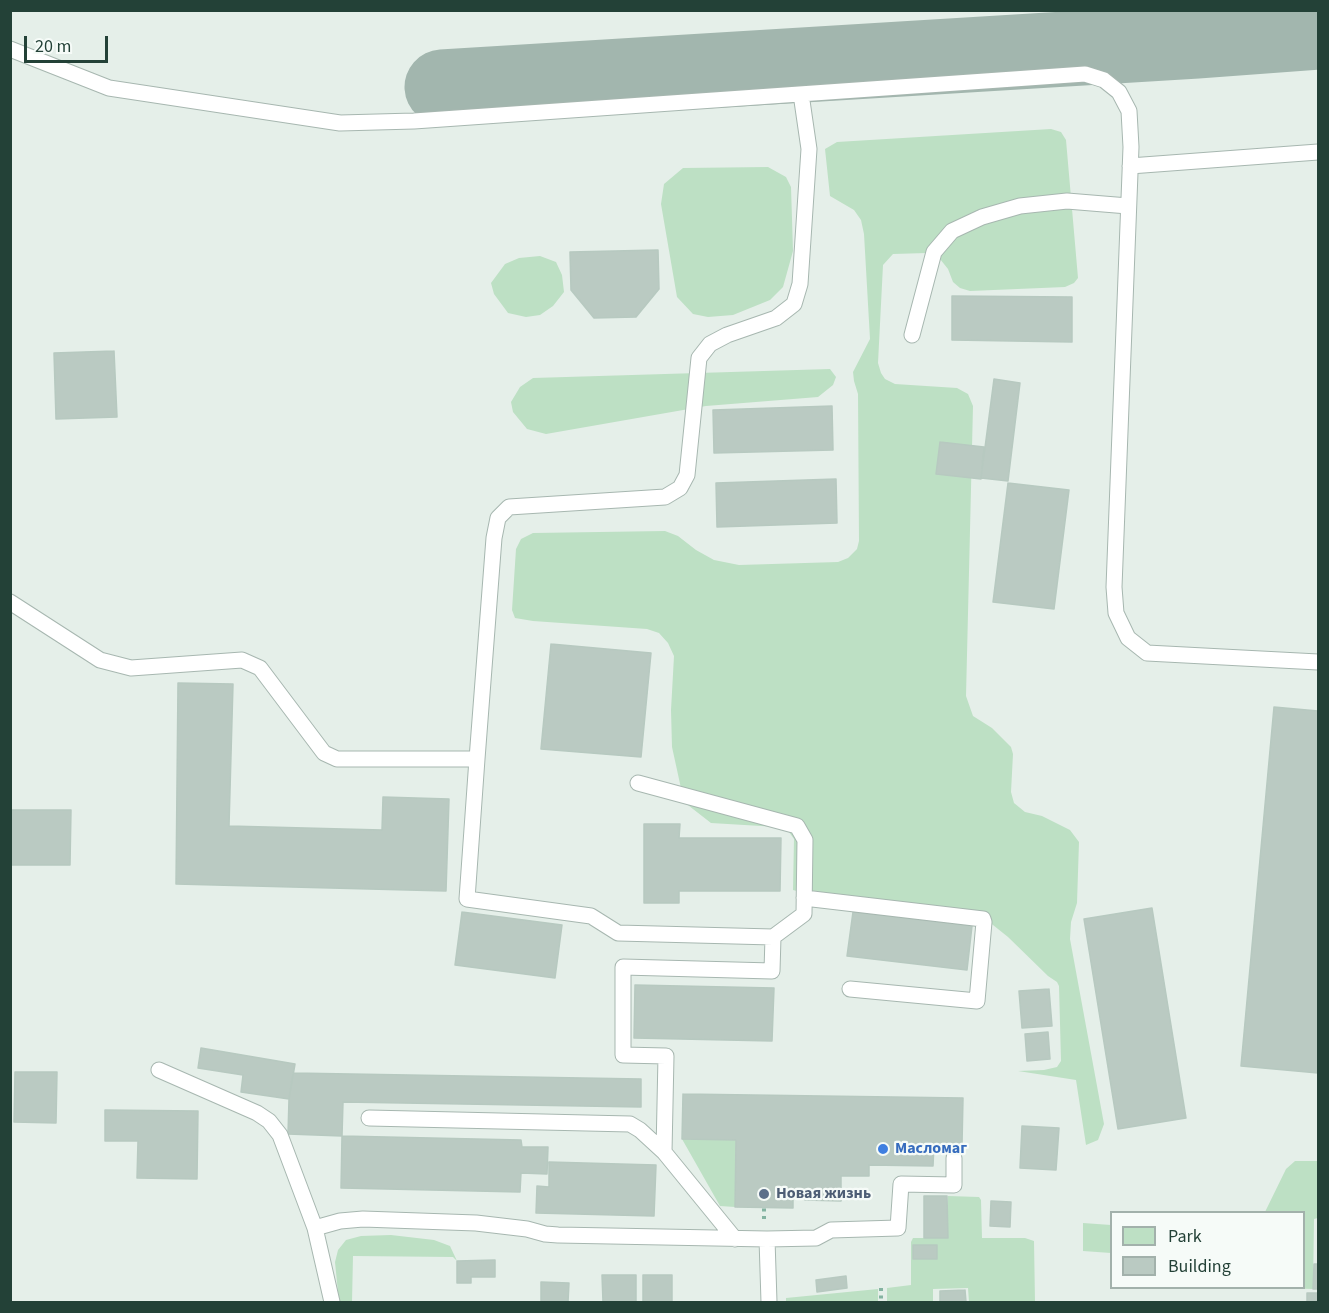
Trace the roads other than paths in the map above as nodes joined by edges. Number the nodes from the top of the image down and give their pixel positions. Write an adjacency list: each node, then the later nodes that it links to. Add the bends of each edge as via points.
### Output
1 (10, 49): 2 (lane, via 109,88 340,123 414,122)
2 (801, 94): 4 (lane, via 1085,74 1104,80 1119,92 1129,111); 9 (lane, via 809,149 800,285 794,304 776,318 727,335 711,344 699,358 687,475 680,488 664,497 509,507 498,518)
3 (1318, 152): 4 (lane)
4 (1130, 166): 5 (lane)
5 (1128, 206): 6 (lane, via 1067,201 1020,206 952,231 934,252); 8 (lane, via 1116,613 1128,638 1146,653)
6 (912, 335)
7 (10, 602): 9 (lane, via 100,660 131,668 242,660 260,668 324,753 337,759)
8 (1318, 662)
9 (477, 759): 12 (lane, via 467,899 591,916 618,933)
10 (638, 783): 11 (lane, via 797,826 805,840)
11 (804, 898): 12 (lane, via 804,914); 13 (lane, via 984,922 977,1001)
12 (773, 937): 16 (lane, via 772,971 623,967 623,1055 666,1056)
13 (850, 989)
14 (159, 1071): 18 (lane, via 269,1121 280,1135)
15 (369, 1118): 16 (lane, via 630,1124)
16 (664, 1152): 19 (lane)
17 (954, 1158): 20 (lane, via 954,1185 901,1184 898,1228 831,1230 816,1238)
18 (315, 1228): 19 (lane, via 363,1219 476,1223 558,1235); 21 (lane)
19 (735, 1239): 20 (lane)
20 (767, 1239): 22 (lane)
21 (332, 1302)
22 (769, 1302)

